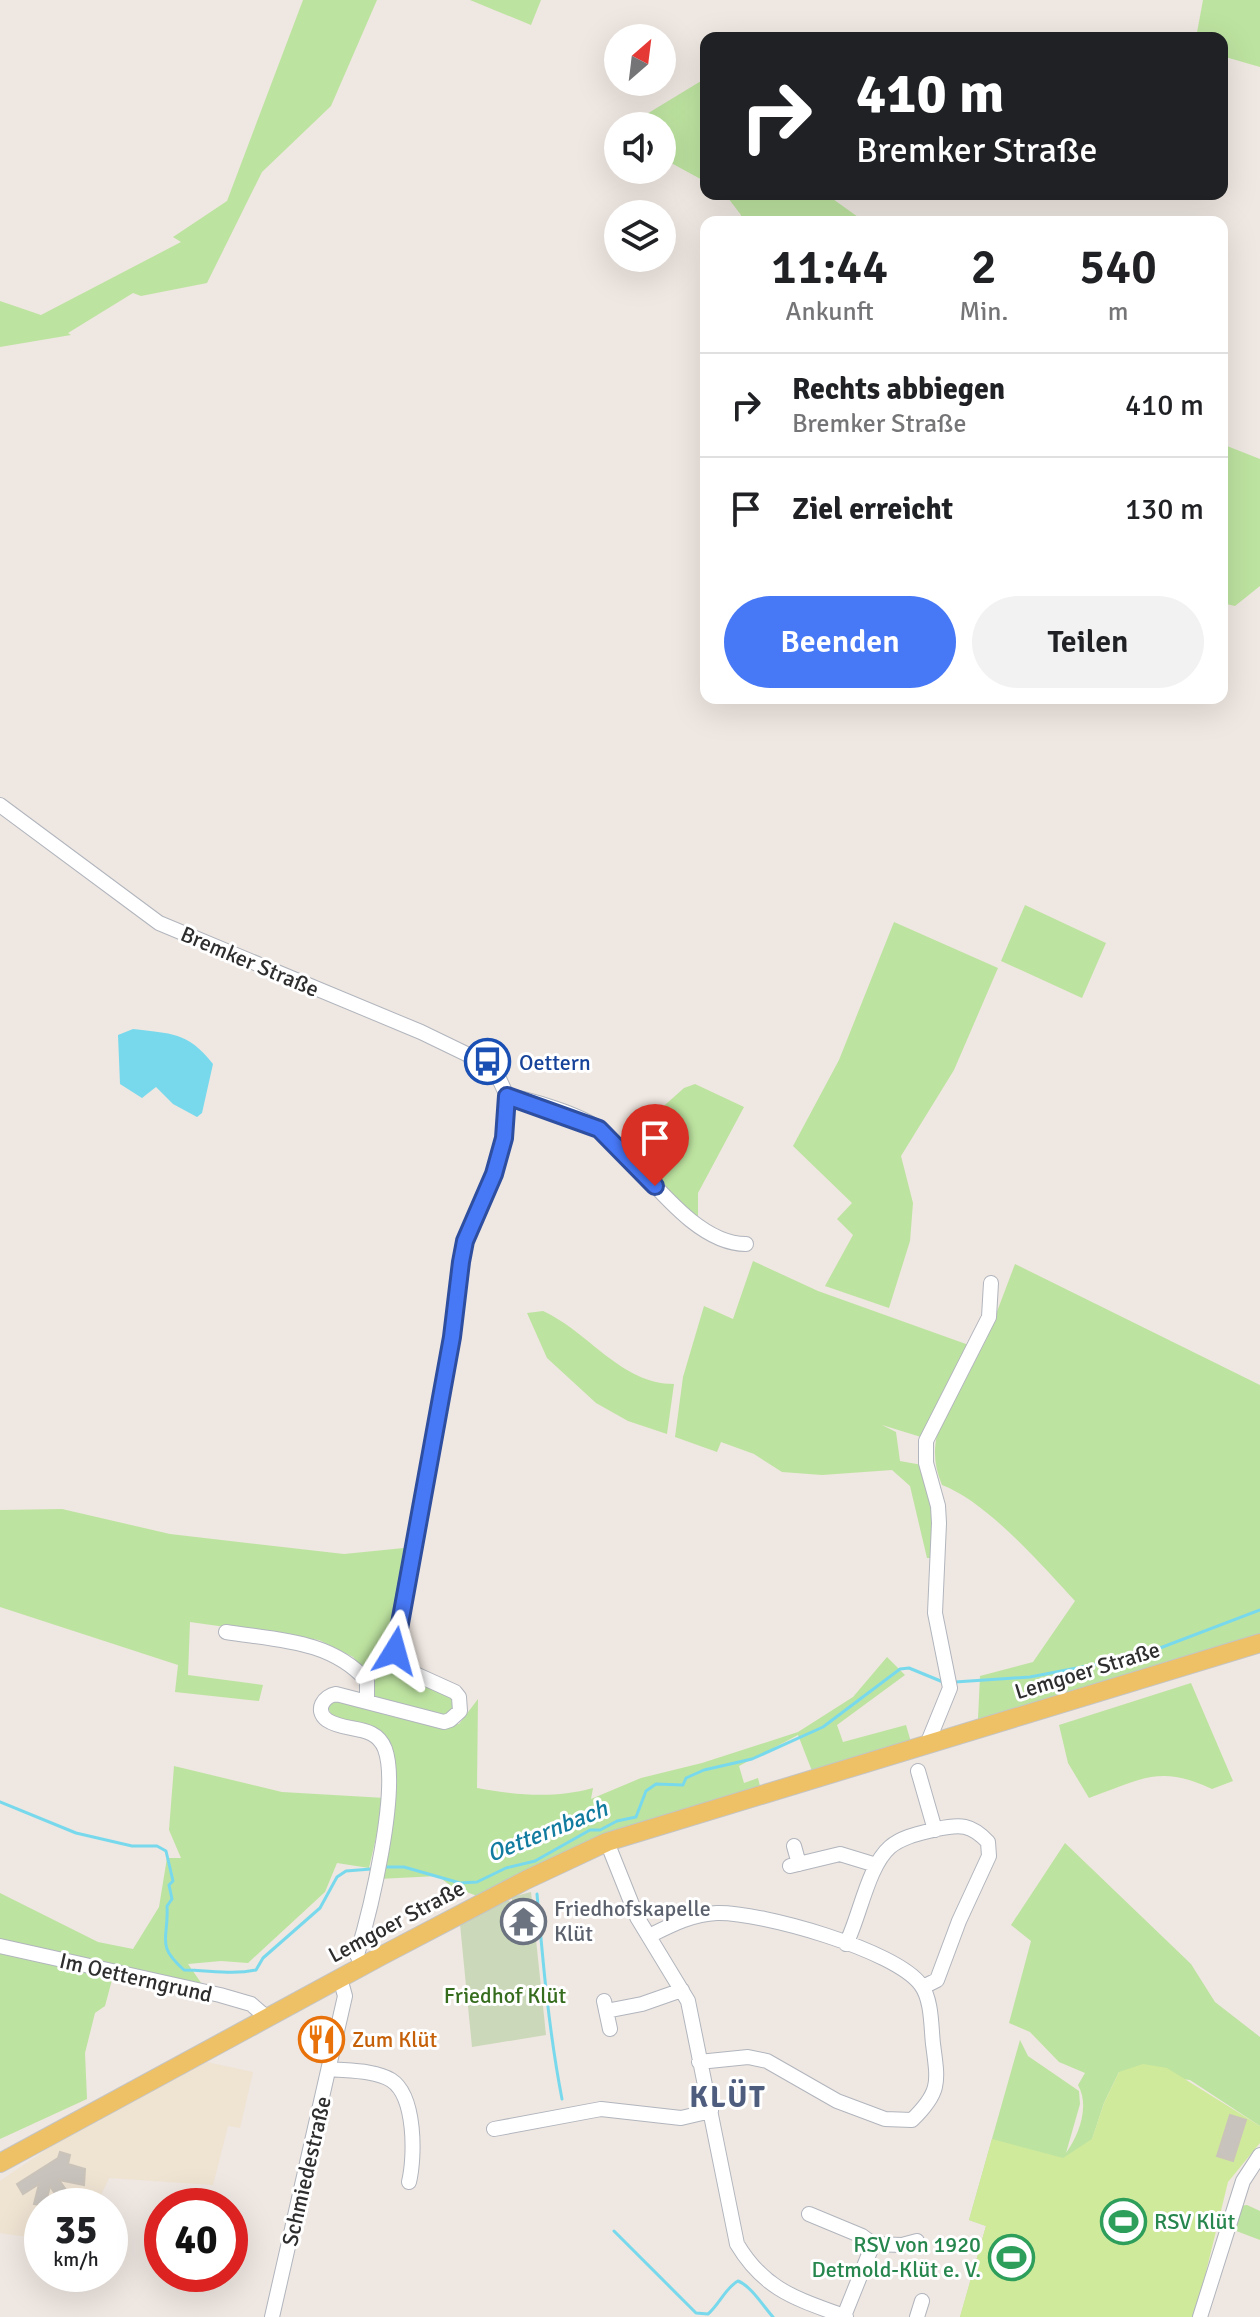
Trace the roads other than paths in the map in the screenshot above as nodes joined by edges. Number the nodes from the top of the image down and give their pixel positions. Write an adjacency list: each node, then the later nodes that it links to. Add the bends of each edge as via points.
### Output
1 (0, 805): 2 (street, Bremker Straße, via 159,923 483,1062 496,1072)
2 (507, 1096): 3 (street, via 599,1129 697,1224); 7 (street, via 494,1174 465,1241 395,1641 402,1668 455,1692 460,1711 444,1722)
3 (746, 1244)
4 (991, 1283): 8 (street, via 989,1317 926,1441 938,1506 935,1613 950,1688)
5 (226, 1632): 7 (street, via 327,1650 367,1681)
6 (1260, 1643): 8 (main road, Lemgoer Straße)
7 (367, 1701): 17 (street, via 333,1694 321,1708 328,1721 375,1735 385,1751 389,1783 357,1955)
8 (928, 1742): 11 (main road, Lemgoer Straße)
9 (918, 1771): 10 (street)
10 (935, 1830): 13 (street, via 892,1845); 19 (street, via 967,1825 981,1834 990,1850 937,1980)
11 (607, 1842): 14 (street); 17 (main road, Lemgoer Straße)
12 (794, 1846): 13 (street, via 794,1865 840,1854)
13 (876, 1865): 15 (street)
14 (649, 1936): 15 (street, via 688,1917 718,1913 758,1917); 20 (street)
15 (846, 1944): 19 (street, via 900,1966)
16 (0, 1946): 21 (street, Im Oetterngrund, via 220,1995 251,2004)
17 (363, 1966): 18 (main road, Lemgoer Straße)
18 (340, 1978): 21 (main road, Lemgoer Straße); 24 (street, Schmiedestraße, via 345,1996)
19 (923, 1987): 23 (street, via 937,2087 912,2120 885,2119 837,2101 767,2061 748,2057)
20 (682, 1990): 22 (street, via 642,2004 605,2006); 23 (street)
21 (266, 2017): 28 (main road, Lemgoer Straße)
22 (610, 2029)
23 (699, 2062): 25 (street)
24 (329, 2069): 29 (street, via 382,2076 401,2090 413,2139); 34 (street, Schmiedestraße)
25 (711, 2111): 26 (street, via 681,2118 601,2109); 35 (street, via 737,2244 761,2277 788,2295)
26 (494, 2129)
27 (1260, 2155): 37 (street, via 1243,2181)
28 (0, 2163)
29 (409, 2182)
30 (809, 2214): 32 (street)
31 (917, 2241): 32 (street)
32 (873, 2244): 35 (street)
33 (922, 2301): 36 (street)
34 (272, 2317)
35 (845, 2317)
36 (917, 2317)
37 (1200, 2317)

